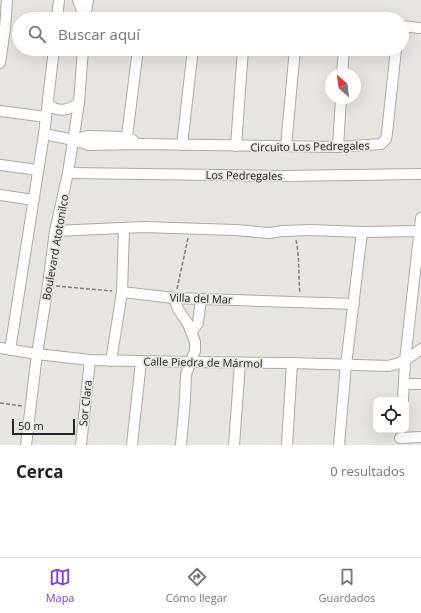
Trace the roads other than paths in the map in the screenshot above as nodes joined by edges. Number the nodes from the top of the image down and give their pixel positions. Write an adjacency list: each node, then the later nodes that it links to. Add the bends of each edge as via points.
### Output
1 (7, 0): 10 (street)
2 (60, 0): 5 (street)
3 (78, 0): 6 (street)
4 (88, 0): 7 (street)
5 (58, 12)
6 (83, 12)
7 (86, 12)
8 (409, 27): 9 (street)
9 (419, 28)
10 (2, 29): 19 (street)
11 (53, 56): 21 (street)
12 (83, 56): 22 (street, Boulevard Atotonilco)
13 (137, 56): 28 (street)
14 (192, 56): 29 (street)
15 (242, 56): 30 (street)
16 (294, 56): 31 (street)
17 (343, 56): 20 (street)
18 (395, 56): 32 (street, Circuito Los Pedregales, via 386,139 377,145)
19 (0, 63)
20 (342, 68)
21 (48, 103): 22 (street, via 57,110 64,110); 25 (street)
22 (80, 103): 27 (street, Boulevard Atotonilco)
23 (341, 104): 32 (street)
24 (0, 111): 25 (street)
25 (46, 116): 26 (street)
26 (44, 134): 27 (street, Circuito Los Pedregales); 34 (street)
27 (74, 140): 28 (street, Circuito Los Pedregales, via 89,145); 35 (street, Boulevard Atotonilco)
28 (127, 141): 29 (street, Circuito Los Pedregales)
29 (182, 145): 30 (street, Circuito Los Pedregales)
30 (236, 146): 31 (street, Circuito Los Pedregales)
31 (286, 146): 32 (street, Circuito Los Pedregales)
32 (338, 147)
33 (0, 165): 34 (street)
34 (38, 170): 38 (street)
35 (68, 174): 36 (street, Los Pedregales); 41 (street, Boulevard Atotonilco)
36 (421, 174)
37 (0, 194): 38 (street)
38 (33, 200): 49 (street)
39 (421, 218): 42 (street)
40 (124, 228): 41 (street); 43 (street, via 269,233); 44 (street)
41 (55, 231): 51 (street, Boulevard Atotonilco)
42 (420, 231): 43 (street); 55 (street)
43 (362, 232): 47 (street)
44 (122, 292): 45 (street, Villa del Mar); 53 (street)
45 (174, 298): 46 (street, Villa del Mar); 48 (street)
46 (201, 299): 47 (street, Villa del Mar); 48 (street, via 198,323)
47 (354, 304): 59 (street)
48 (192, 331): 56 (street, via 195,351)
49 (5, 349): 51 (street, Calle Piedra de Mármol)
50 (421, 350): 55 (street, Calle Piedra de Mármol)
51 (36, 354): 52 (street, Calle Piedra de Mármol); 65 (street, Boulevard Atotonilco)
52 (90, 360): 53 (street, Calle Piedra de Mármol); 66 (street, Sor Clara)
53 (111, 361): 54 (street, Calle Piedra de Mármol)
54 (141, 361): 56 (street, Calle Piedra de Mármol); 67 (street)
55 (405, 361): 59 (street, Calle Piedra de Mármol, via 388,366); 60 (street)
56 (190, 362): 57 (street, Calle Piedra de Mármol); 68 (street, via 186,374)
57 (240, 363): 58 (street, Calle Piedra de Mármol); 69 (street)
58 (292, 363): 59 (street, Calle Piedra de Mármol); 70 (street)
59 (346, 365): 71 (street)
60 (404, 384): 61 (street); 62 (street)
61 (421, 384)
62 (403, 397)
63 (421, 437): 64 (street)
64 (400, 438)
65 (26, 445)
66 (81, 445)
67 (132, 445)
68 (181, 445)
69 (234, 445)
70 (287, 445)
71 (339, 445)

